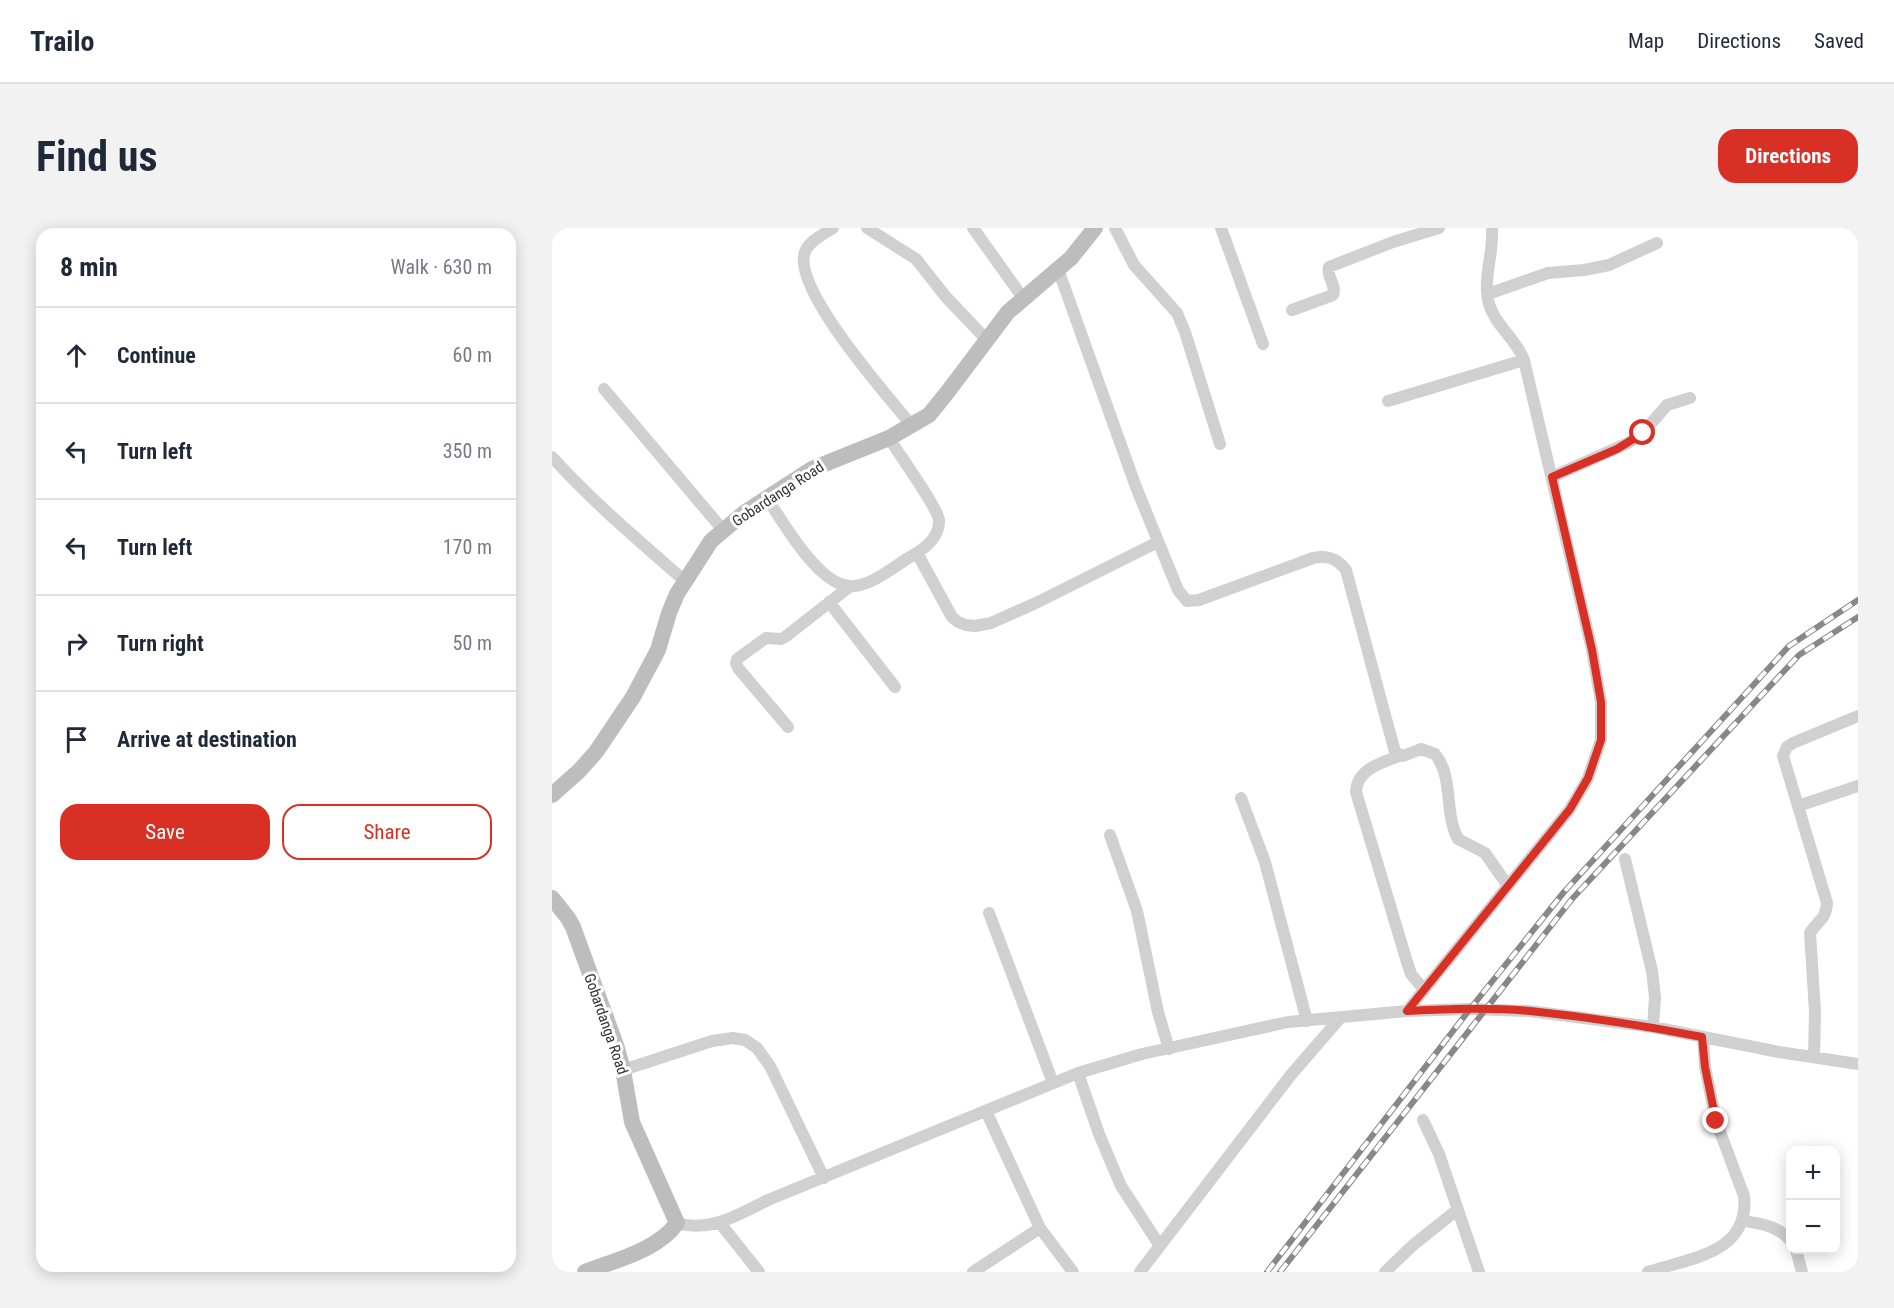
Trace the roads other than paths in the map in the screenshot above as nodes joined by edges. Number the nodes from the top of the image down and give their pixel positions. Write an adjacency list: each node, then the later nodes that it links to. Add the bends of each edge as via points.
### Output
1 (832, 228): 20 (street, via 804,252 806,274 830,322)
2 (867, 228): 14 (street, via 916,259)
3 (973, 228): 12 (street)
4 (1095, 228): 10 (main road, Gobardanga Road)
5 (1115, 228): 22 (street, via 1134,265 1177,313)
6 (1221, 228): 15 (street)
7 (1439, 228): 13 (street, via 1329,267 1333,295)
8 (1492, 228): 11 (street)
9 (1657, 243): 11 (street, via 1609,265 1548,273)
10 (1058, 269): 12 (main road, Gobardanga Road); 27 (street)
11 (1488, 294): 16 (street, via 1494,315)
12 (1023, 298): 14 (main road, Gobardanga Road)
13 (1292, 310)
14 (986, 339): 20 (main road, Gobardanga Road, via 946,394)
15 (1263, 344)
16 (1524, 360): 19 (street); 24 (street)
17 (604, 389): 26 (street)
18 (1690, 398): 24 (street, via 1667,405 1643,433 1628,443)
19 (1389, 401)
20 (912, 426): 21 (main road, Gobardanga Road)
21 (889, 438): 25 (main road, Gobardanga Road, via 828,461); 28 (street, via 939,517 935,537)
22 (1220, 444)
23 (552, 457): 29 (street, via 617,522)
24 (1552, 477): 42 (street, via 1592,650 1601,702 1601,740 1580,795)
25 (767, 498): 26 (main road, Gobardanga Road); 30 (street, via 812,562 838,583)
26 (723, 530): 29 (main road, Gobardanga Road, via 702,553)
27 (1158, 542): 28 (street, via 1038,602 975,626 952,617); 35 (street, via 1178,590 1187,601 1313,558 1331,557 1341,563 1393,747)
28 (917, 553): 30 (street, via 872,580)
29 (685, 581): 37 (main road, Gobardanga Road, via 669,613 658,650 633,697 596,752)
30 (849, 586): 31 (street)
31 (829, 602): 32 (street); 34 (street, via 785,637 762,640 736,663)
32 (894, 687)
33 (1858, 716): 39 (street, via 1787,747 1784,762)
34 (788, 727)
35 (1399, 756): 42 (street, via 1422,749 1435,754 1442,767 1458,839 1485,853); 45 (street, via 1365,771 1356,784 1356,792 1411,974)
36 (1858, 786): 39 (street)
37 (552, 795)
38 (1241, 798): 48 (street, via 1265,862)
39 (1798, 806): 52 (street, via 1827,903 1827,912 1810,933)
40 (1110, 836): 51 (street, via 1137,911)
41 (1625, 859): 49 (street, via 1652,971)
42 (1508, 886): 45 (street)
43 (552, 898): 54 (main road, Gobardanga Road, via 573,927)
44 (989, 913): 56 (street)
45 (1424, 990): 46 (street)
46 (1407, 1011): 47 (street); 49 (street, via 1529,1011)
47 (1341, 1017): 48 (street); 66 (street, via 1290,1076)
48 (1306, 1021): 51 (street)
49 (1653, 1028): 50 (street)
50 (1702, 1037): 52 (street); 61 (street, via 1716,1121 1744,1196)
51 (1169, 1048): 55 (street)
52 (1814, 1057): 53 (street)
53 (1858, 1064)
54 (623, 1070): 59 (street, via 712,1041 745,1040 757,1048 770,1066); 62 (main road, Gobardanga Road, via 632,1122)
55 (1078, 1073): 56 (street); 66 (street, via 1121,1186)
56 (1053, 1083): 57 (street)
57 (986, 1111): 59 (street); 64 (street)
58 (1423, 1120): 60 (street)
59 (824, 1178): 63 (street)
60 (1457, 1210): 73 (street); 74 (street)
61 (1744, 1221): 65 (street, via 1771,1226); 75 (street, via 1734,1237 1704,1256)
62 (677, 1223): 63 (street, via 696,1227); 68 (main road, via 645,1248)
63 (720, 1223): 69 (street)
64 (1040, 1228): 70 (street); 71 (street)
65 (1786, 1235)
66 (1160, 1246): 72 (street)
67 (1797, 1254): 76 (street)
68 (585, 1272)
69 (759, 1272)
70 (974, 1272)
71 (1073, 1272)
72 (1140, 1272)
73 (1385, 1272)
74 (1479, 1272)
75 (1648, 1272)
76 (1802, 1272)

